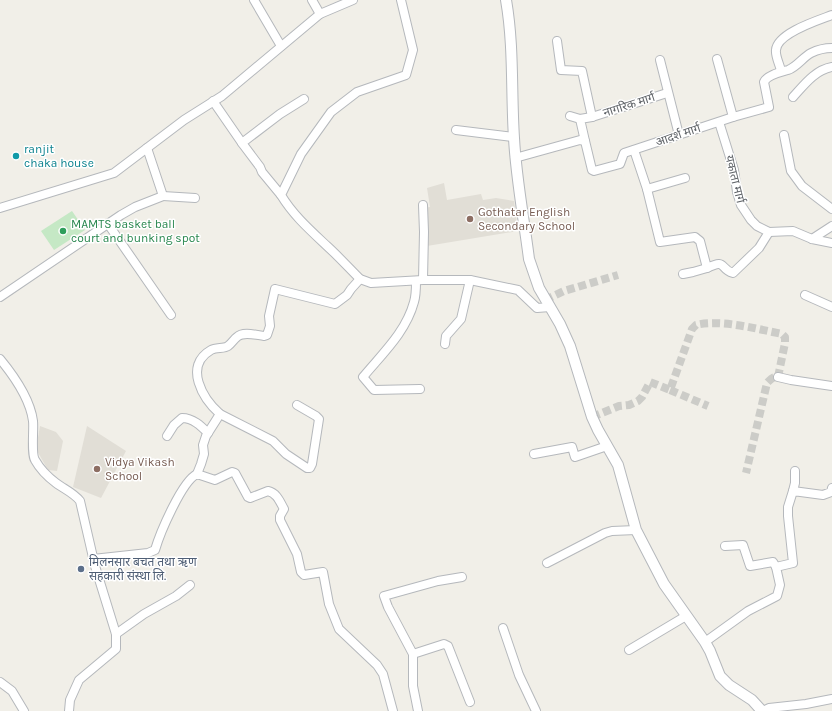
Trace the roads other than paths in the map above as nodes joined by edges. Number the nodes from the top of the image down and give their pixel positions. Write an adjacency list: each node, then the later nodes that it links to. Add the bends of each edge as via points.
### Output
1 (254, 0): 9 (street)
2 (312, 0): 6 (street)
3 (353, 0): 6 (street)
4 (401, 0): 35 (street, via 414,50 406,75 357,92 331,112 301,154)
5 (506, 0): 27 (street, via 512,47)
6 (320, 14): 9 (street)
7 (832, 15): 14 (street, via 787,35 778,43 776,52)
8 (557, 41): 20 (street, नागरिक मार्ग, via 561,70 582,71)
9 (281, 46): 18 (street)
10 (832, 48): 14 (street, आदर्श मार्ग, via 810,53 789,70)
11 (717, 59): 21 (street)
12 (660, 60): 15 (street, नागरिक मार्ग)
13 (832, 67): 16 (street, via 813,76)
14 (781, 71): 21 (street, आदर्श मार्ग, via 764,82 769,107)
15 (667, 93): 20 (street, नागरिक मार्ग); 25 (street, नागरिक मार्ग)
16 (793, 97)
17 (304, 99): 29 (street)
18 (213, 102): 29 (street); 30 (street)
19 (570, 116): 22 (street, नागरिक मार्ग)
20 (592, 117): 22 (street, नागरिक मार्ग)
21 (733, 117): 23 (street, आदर्श मार्ग)
22 (580, 118): 28 (street)
23 (719, 122): 25 (street, आदर्श मार्ग); 43 (street, यकाता मार्ग, via 734,170 741,205 757,226)
24 (456, 130): 27 (street)
25 (679, 135): 31 (street, आदर्श मार्ग)
26 (784, 135): 40 (street, via 791,172 802,186)
27 (514, 137): 32 (street)
28 (585, 141): 31 (street, आदर्श मार्ग, via 594,171 620,164 624,153); 32 (street, via 580,140)
29 (242, 143): 35 (street)
30 (147, 148): 36 (street); 39 (street, via 114,173)
31 (634, 150): 34 (street)
32 (515, 158): 53 (street, via 530,260 536,281)
33 (685, 178): 34 (street)
34 (647, 189): 46 (street, via 660,242 698,238)
35 (281, 195): 48 (street, via 288,208)
36 (163, 196): 37 (street); 41 (street, via 135,207)
37 (195, 198)
38 (423, 205): 49 (street, via 424,232)
39 (0, 208)
40 (832, 209)
41 (108, 224): 52 (street); 55 (street)
42 (832, 226): 44 (street)
43 (769, 232): 44 (street, via 793,231); 46 (street, via 759,248 733,273 717,263)
44 (812, 239): 45 (street)
45 (832, 243)
46 (707, 268): 47 (street)
47 (683, 274)
48 (360, 279): 49 (street, via 371,283); 62 (street, via 347,295 335,304 275,289 267,335 239,335 229,346 211,350 200,359 197,371 200,386 209,403)
49 (420, 280): 50 (street); 60 (street, via 408,321 363,377 374,390)
50 (470, 280): 53 (street, via 518,290 537,308); 56 (street, via 461,319 446,336)
51 (805, 295): 54 (street)
52 (0, 297)
53 (550, 307): 65 (street, via 570,346 588,408)
54 (832, 307)
55 (171, 315)
56 (445, 344)
57 (0, 358): 73 (street, via 30,407 34,459 54,482 77,496 80,501)
58 (778, 377): 59 (street)
59 (832, 386)
60 (420, 389)
61 (297, 405): 62 (street, via 319,419 310,468 295,461 273,441)
62 (220, 414): 63 (street)
63 (208, 433): 64 (street, via 196,422 182,418); 68 (street)
64 (167, 436)
65 (607, 446): 66 (street, via 575,457 572,447); 71 (street, via 618,465)
66 (534, 454)
67 (795, 471): 70 (street)
68 (197, 474): 73 (street, via 184,486 155,550); 89 (street, via 215,480 232,472 248,497 268,491 277,497 284,509 280,520 297,554 301,572 304,575 323,572 329,604 339,629 377,665 383,674)
69 (832, 488): 70 (street, via 823,495)
70 (792, 491): 75 (street, via 788,516 793,563)
71 (636, 530): 74 (street, via 604,533); 78 (street, via 664,584)
72 (725, 546): 75 (street, via 743,545 750,566 773,562)
73 (93, 559): 80 (street)
74 (547, 563)
75 (776, 567): 81 (street, via 780,585 777,596 748,611)
76 (462, 577): 83 (street, via 384,596)
77 (190, 585): 80 (street)
78 (686, 616): 81 (street); 82 (street)
79 (503, 628): 91 (street, via 516,668)
80 (116, 634): 88 (street, via 116,649 79,680 70,700)
81 (705, 642): 92 (street, via 720,676)
82 (629, 650)
83 (413, 654): 86 (street, via 444,644 448,646); 90 (street, via 413,686)
84 (0, 682): 87 (street, via 12,691)
85 (832, 699): 92 (street)
86 (470, 702)
87 (24, 711)
88 (69, 711)
89 (393, 711)
90 (418, 711)
91 (536, 711)
92 (763, 711)

